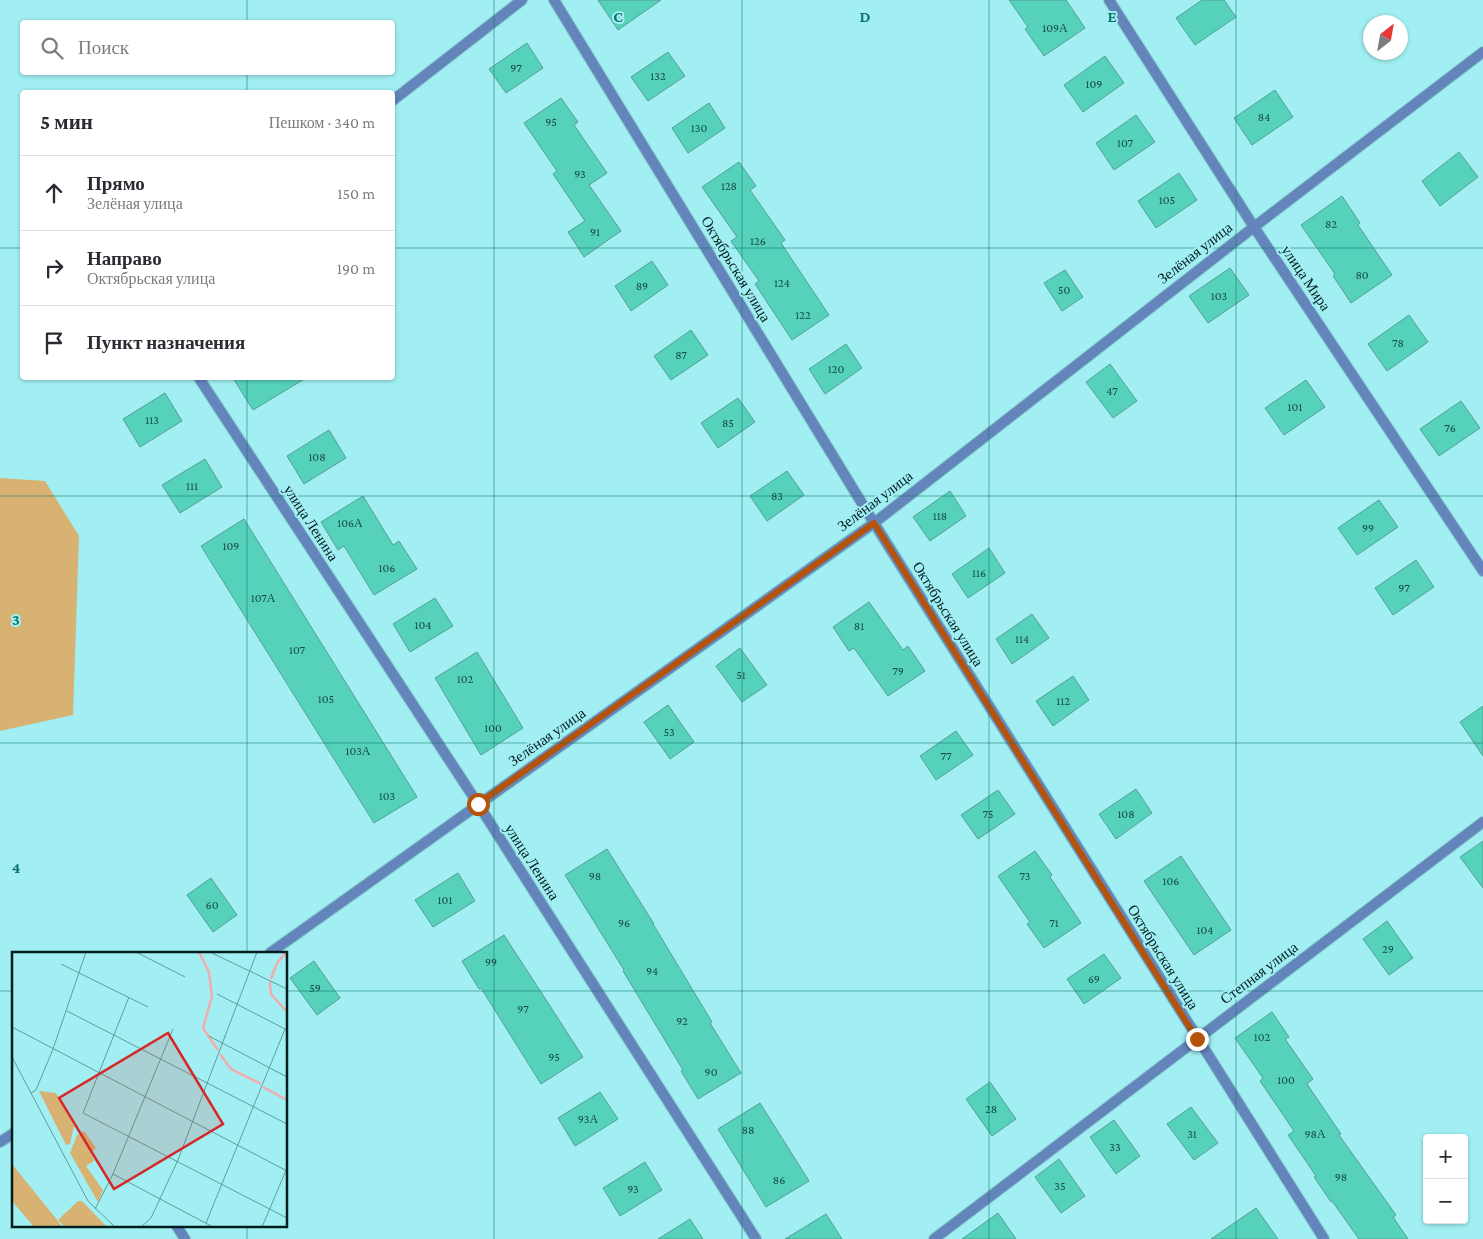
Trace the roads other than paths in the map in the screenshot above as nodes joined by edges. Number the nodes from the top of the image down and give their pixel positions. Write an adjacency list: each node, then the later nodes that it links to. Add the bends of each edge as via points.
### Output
1 (522, 0): 5 (street)
2 (554, 0): 8 (street, Октябрьская улица)
3 (1109, 0): 6 (street, улица Мира)
4 (1483, 52): 6 (street, Зелёная улица)
5 (395, 98)
6 (1254, 227): 8 (street, Зелёная улица); 9 (street, улица Мира)
7 (200, 380): 10 (street, улица Ленина)
8 (874, 523): 10 (street, Зелёная улица); 13 (street, Октябрьская улица)
9 (1483, 570)
10 (478, 804): 12 (street, Зелёная улица); 18 (street, улица Ленина)
11 (1483, 822): 13 (street, Степная улица)
12 (271, 952)
13 (1197, 1039): 19 (street, Степная улица); 20 (street, Октябрьская улица)
14 (12, 1133): 15 (street)
15 (0, 1142)
16 (177, 1226): 17 (street)
17 (185, 1239)
18 (756, 1239)
19 (934, 1239)
20 (1324, 1239)

